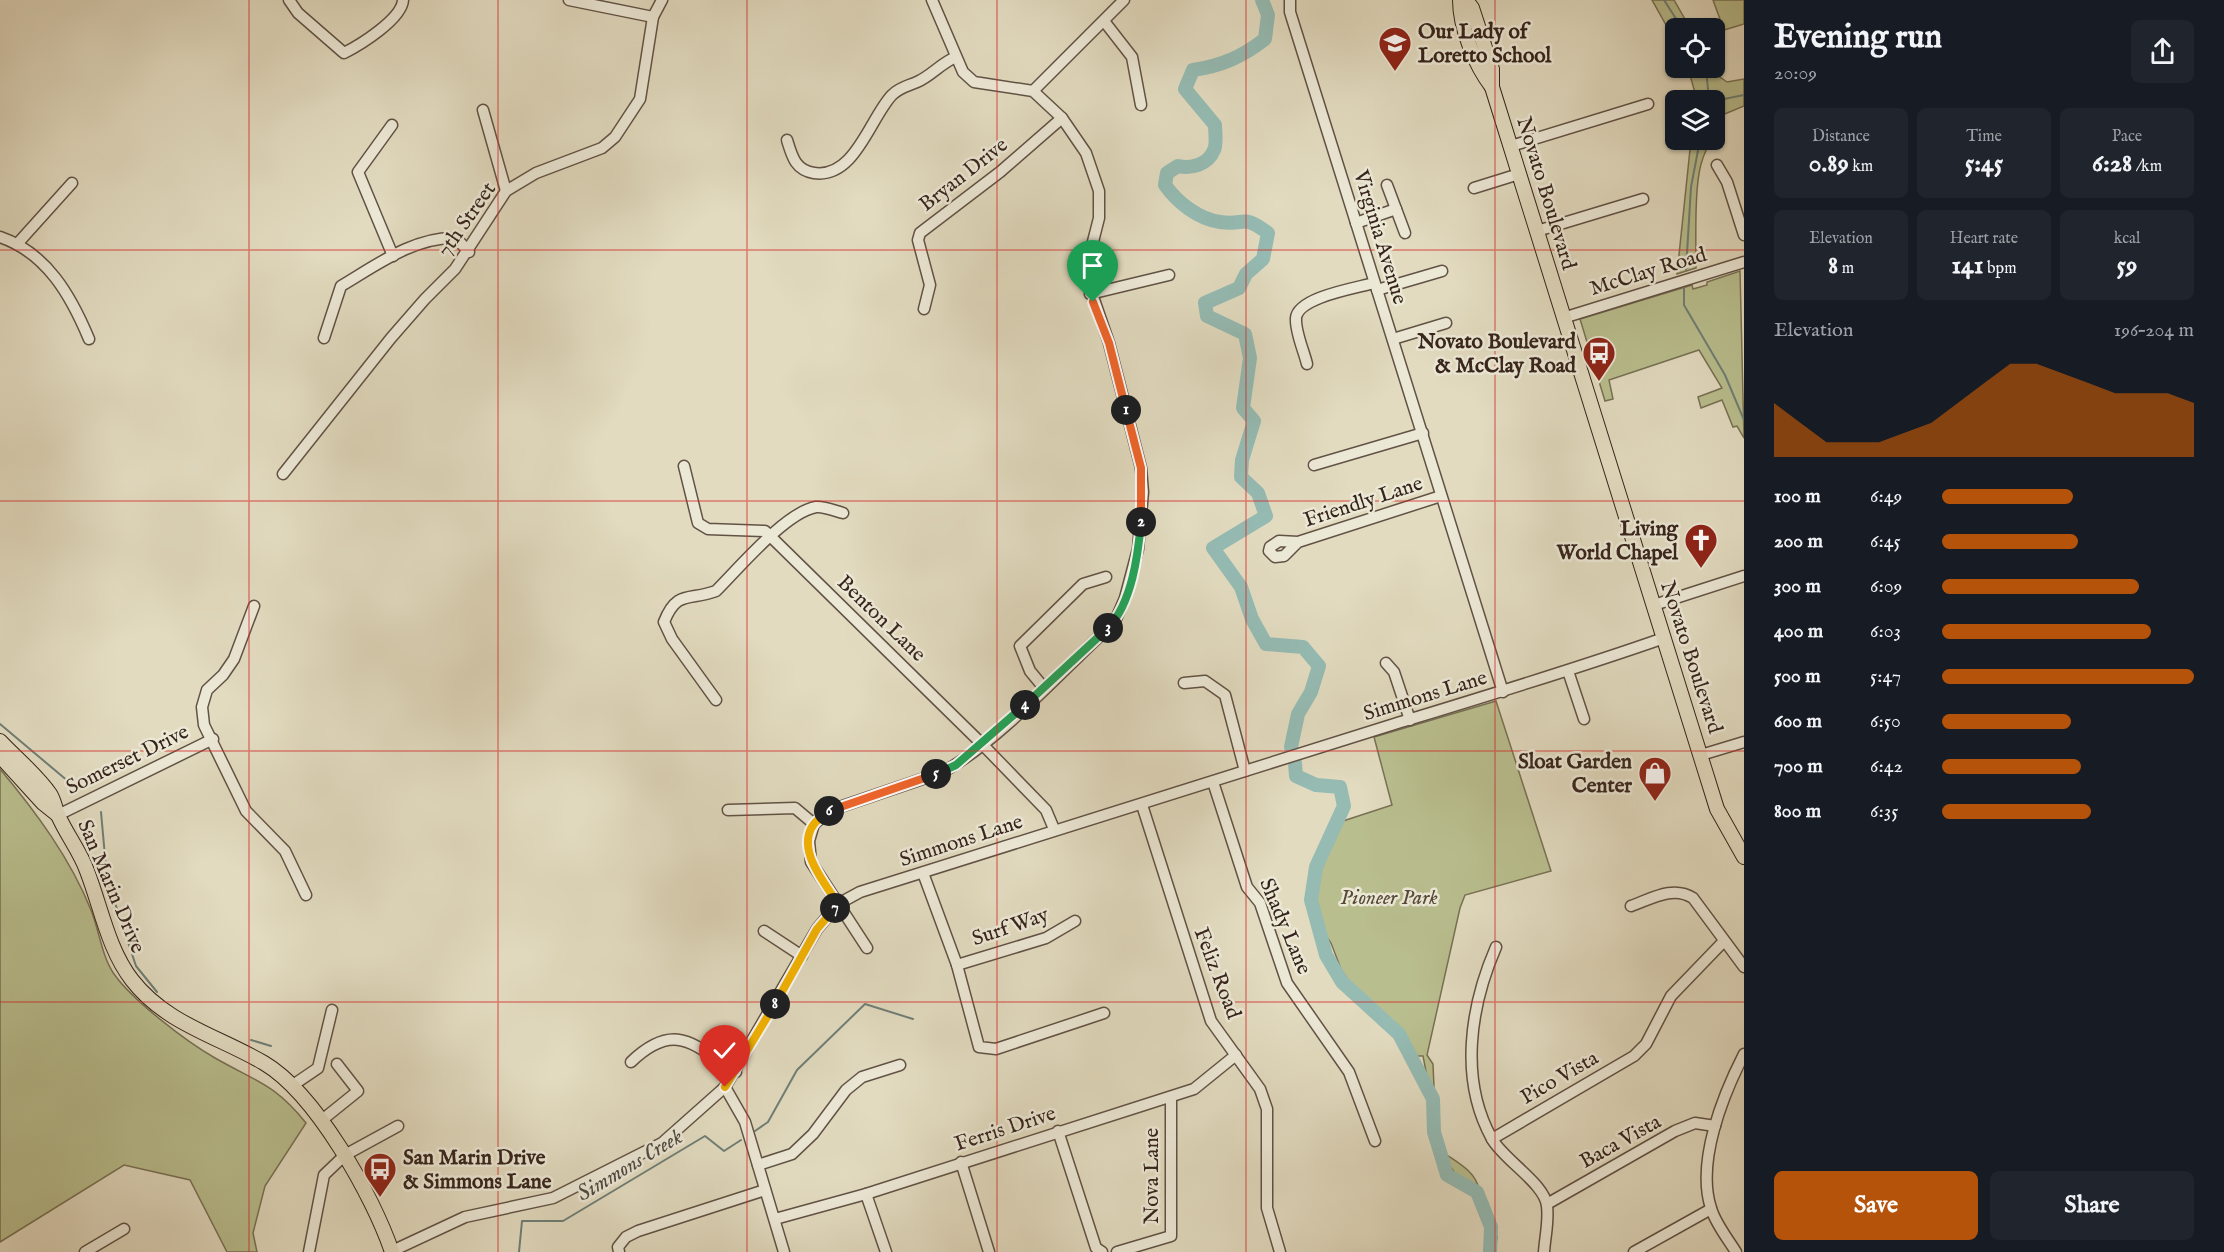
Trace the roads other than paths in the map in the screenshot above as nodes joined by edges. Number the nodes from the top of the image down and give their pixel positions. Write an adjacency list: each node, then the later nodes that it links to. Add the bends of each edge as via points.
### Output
1 (290, 0): 2 (street, via 298,13 344,53 393,19 403,7)
2 (403, 0)
3 (569, 0): 10 (street)
4 (662, 0): 10 (street, 7th Street)
5 (932, 0): 12 (street)
6 (1124, 0): 11 (street)
7 (1460, 0): 13 (main road, Novato Boulevard, via 1460,11 1481,73)
8 (1466, 0): 13 (main road, Novato Boulevard, via 1492,69)
9 (1288, 4): 30 (street, Virginia Avenue)
10 (653, 17): 27 (street, 7th Street, via 640,99 615,137 602,148 536,173)
11 (1104, 21): 14 (street); 16 (street, via 1132,57)
12 (956, 57): 14 (street, via 963,72 974,82); 20 (street, via 895,92 840,167 819,174 800,168)
13 (1492, 87): 21 (main road, Novato Boulevard)
14 (1033, 91): 18 (street)
15 (1647, 104): 21 (street)
16 (1141, 105)
17 (483, 110): 27 (street)
18 (1062, 118): 42 (street, via 1086,153 1099,191 1099,218 1085,273); 43 (street, Bryan Drive, via 920,233 918,240 930,285)
19 (392, 125): 37 (street, via 358,172)
20 (787, 140)
21 (1511, 146): 23 (main road, Novato Boulevard)
22 (1717, 165): 33 (street, via 1727,182)
23 (1519, 174): 26 (street); 31 (main road, Novato Boulevard)
24 (72, 183): 35 (street)
25 (1387, 184): 29 (street)
26 (1474, 188)
27 (506, 191): 36 (street, 7th Street)
28 (1643, 199): 31 (street)
29 (1396, 209): 30 (street); 32 (street)
30 (1356, 223): 41 (street, Virginia Avenue)
31 (1538, 231): 44 (main road, Novato Boulevard)
32 (1405, 233)
33 (1744, 235)
34 (0, 237): 35 (street)
35 (18, 243): 46 (street, via 51,271 77,310)
36 (469, 252): 37 (street, via 456,238 446,238); 53 (street, 7th Street, via 391,338)
37 (393, 256): 47 (street, via 341,286)
38 (1744, 262): 44 (street, McClay Road)
39 (1442, 271): 41 (street)
40 (1169, 275): 42 (street)
41 (1375, 287): 48 (street, Virginia Avenue); 49 (street, via 1311,301 1301,307 1296,318)
42 (1090, 294): 66 (street, via 1109,343 1141,468 1141,526 1125,598 1116,618)
43 (924, 309)
44 (1563, 318): 60 (main road, Novato Boulevard)
45 (1446, 322): 48 (street)
46 (89, 339)
47 (324, 339)
48 (1392, 339): 50 (street, Virginia Avenue)
49 (1307, 364)
50 (1423, 433): 51 (street); 54 (street, Virginia Avenue)
51 (1314, 465)
52 (684, 466): 56 (street, via 698,523 708,529 765,531)
53 (284, 474)
54 (1441, 496): 57 (street, Friendly Lane); 67 (street, Virginia Avenue)
55 (843, 513): 56 (street, via 819,506 801,511)
56 (771, 537): 68 (street, via 716,591 684,596 671,605 664,622); 74 (street, Benton Lane)
57 (1298, 542)
58 (1744, 576): 60 (street)
59 (1106, 577): 66 (street, via 1083,584 1020,646 1030,670)
60 (1653, 605): 62 (main road, Novato Boulevard)
61 (254, 606): 71 (street, via 234,659 207,690 202,708 204,725)
62 (1664, 638): 64 (street, Simmons Lane); 75 (main road, Novato Boulevard)
63 (1386, 663): 70 (street, via 1394,672)
64 (1568, 671): 67 (street, Simmons Lane); 69 (street)
65 (1184, 683): 77 (street, via 1205,681 1225,695)
66 (1044, 688): 74 (street)
67 (1503, 692): 70 (street, Simmons Lane)
68 (716, 700)
69 (1584, 719)
70 (1410, 720): 77 (street, Simmons Lane)
71 (213, 739): 81 (street, Somerset Drive); 86 (street, via 246,810 285,851)
72 (0, 741): 81 (main road, San Marin Drive, via 51,795)
73 (1744, 742): 75 (street)
74 (982, 744): 82 (street, via 942,772 831,810); 83 (street, Benton Lane, via 1046,810)
75 (1701, 755): 84 (main road, Novato Boulevard, via 1717,809)
76 (0, 756): 81 (main road, San Marin Drive)
77 (1245, 771): 78 (street, Simmons Lane)
78 (1213, 782): 79 (street, Simmons Lane); 113 (street, Shady Lane, via 1247,887 1260,903 1283,974 1349,1072)
79 (1142, 805): 83 (street, Simmons Lane); 99 (street, Feliz Road, via 1200,993 1211,1021)
80 (728, 810): 82 (street, via 795,808)
81 (58, 815): 105 (main road, San Marin Drive, via 87,869 118,957 146,996 170,1016 266,1064)
82 (814, 824): 87 (street, via 809,841 811,862)
83 (1054, 829): 85 (street, Simmons Lane)
84 (1744, 857)
85 (923, 873): 87 (street, Simmons Lane, via 860,892); 95 (street)
86 (306, 895)
87 (838, 904): 93 (street); 94 (street, Simmons Lane, via 817,929)
88 (1631, 906): 91 (street, via 1665,894 1685,893 1693,898)
89 (1075, 921): 95 (street, Surf Way, via 1046,938)
90 (764, 931): 94 (street)
91 (1724, 941): 96 (street); 112 (street, Pico Vista, via 1671,996 1646,1044 1634,1056)
92 (1496, 947): 112 (street, via 1478,1009 1469,1061)
93 (867, 948)
94 (802, 956): 104 (street, Simmons Lane)
95 (957, 965): 98 (street, via 979,1047 996,1049)
96 (1744, 967)
97 (332, 1010): 105 (street, via 318,1068)
98 (1104, 1013)
99 (1236, 1054): 107 (street, Ferris Drive, via 1194,1089); 133 (street, Feliz Road, via 1260,1089 1267,1109 1268,1208)
100 (1744, 1054): 110 (street)
101 (631, 1062): 104 (street, via 667,1039 684,1039)
102 (337, 1064): 108 (street, via 358,1091)
103 (900, 1065): 116 (street, via 862,1077 846,1090 813,1134 792,1154)
104 (736, 1072): 106 (street, Simmons Lane)
105 (293, 1085): 108 (main road, San Marin Drive)
106 (725, 1087): 116 (street, via 745,1122); 126 (street, Simmons Lane, via 663,1143 553,1198 465,1217)
107 (1171, 1096): 111 (street, Ferris Drive); 132 (street, Nova Lane, via 1171,1236)
108 (322, 1120): 114 (main road, San Marin Drive)
109 (398, 1126): 114 (street)
110 (1715, 1126): 119 (street, Baca Vista, via 1695,1123 1675,1131); 120 (street, via 1707,1169)
111 (1058, 1131): 115 (street, Ferris Drive); 131 (street, via 1096,1248)
112 (1492, 1139): 119 (street, via 1538,1188)
113 (1375, 1140)
114 (345, 1155): 125 (street, via 324,1175); 126 (main road, San Marin Drive)
115 (961, 1162): 118 (street, Ferris Drive); 130 (street)
116 (758, 1165): 117 (street)
117 (765, 1190): 121 (street); 127 (street, via 639,1231 626,1237 618,1247)
118 (866, 1194): 121 (street, Ferris Drive); 129 (street)
119 (1547, 1204): 134 (street)
120 (1711, 1209): 123 (street); 135 (street)
121 (774, 1219): 128 (street)
122 (124, 1229): 124 (street)
123 (1733, 1251)
124 (85, 1252)
125 (309, 1252)
126 (392, 1252)
127 (619, 1252)
128 (784, 1252)
129 (886, 1252)
130 (989, 1252)
131 (1102, 1252)
132 (1117, 1252)
133 (1280, 1252)
134 (1544, 1252)
135 (1634, 1252)

